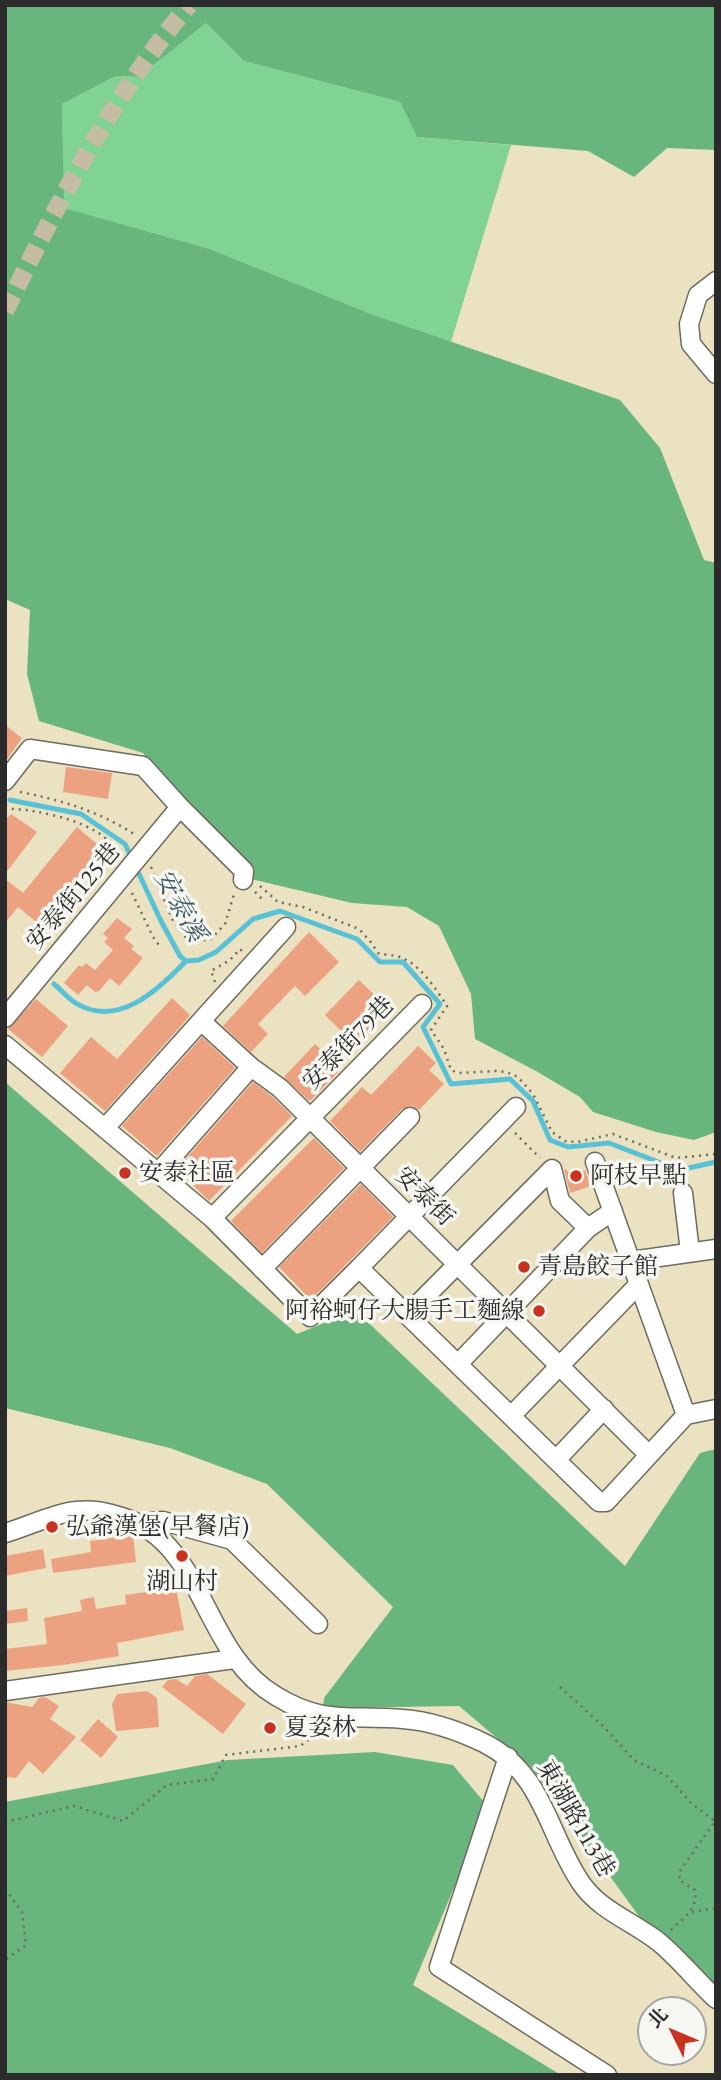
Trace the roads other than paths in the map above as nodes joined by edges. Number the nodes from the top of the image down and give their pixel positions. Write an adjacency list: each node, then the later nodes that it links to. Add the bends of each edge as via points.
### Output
1 (716, 281): 2 (street, via 698,295 689,324 691,344)
2 (716, 374)
3 (11, 786): 4 (street, via 30,749 144,765)
4 (180, 807): 5 (street, via 244,871); 8 (street, 安泰街125巷)
5 (243, 880)
6 (286, 927): 9 (street)
7 (422, 1004): 14 (street, 安泰街79巷)
8 (5, 1018)
9 (201, 1021): 11 (street, 安泰街); 15 (street)
10 (5, 1045): 15 (street)
11 (251, 1067): 14 (street, 安泰街); 18 (street)
12 (516, 1107): 21 (street)
13 (410, 1117): 17 (street)
14 (310, 1118): 17 (street, 安泰街); 22 (street, 安泰街79巷)
15 (104, 1128): 18 (street)
16 (595, 1162): 20 (street)
17 (360, 1168): 21 (street, 安泰街); 29 (street)
18 (158, 1173): 22 (street)
19 (683, 1194): 24 (street)
20 (613, 1211): 23 (street); 26 (street)
21 (409, 1216): 27 (street, 安泰街); 28 (street)
22 (212, 1218): 29 (street)
23 (588, 1228): 27 (street, via 560,1201 552,1169); 31 (street)
24 (690, 1252): 25 (street); 26 (street)
25 (715, 1252)
26 (631, 1261): 30 (street)
27 (457, 1264): 31 (street, 安泰街); 32 (street)
28 (359, 1268): 29 (street, via 310,1317); 32 (street)
29 (262, 1269)
30 (639, 1284): 34 (street); 37 (street)
31 (506, 1313): 33 (street); 34 (street, 安泰街)
32 (407, 1315): 33 (street)
33 (458, 1364): 38 (street)
34 (559, 1365): 35 (street, 安泰街); 38 (street)
35 (604, 1409): 39 (street, 安泰街); 40 (street)
36 (716, 1409): 37 (street)
37 (686, 1415): 39 (street)
38 (511, 1416): 40 (street)
39 (649, 1455): 40 (street, via 606,1502 599,1502)
40 (556, 1460)
41 (141, 1523): 42 (street, via 97,1510 72,1511); 43 (street, via 163,1521 232,1540); 44 (street, 東湖路113巷, via 164,1541 186,1570)
42 (5, 1534)
43 (318, 1623)
44 (234, 1659): 45 (street); 46 (street, 東湖路113巷, via 274,1696 323,1717 403,1718 433,1724)
45 (5, 1690)
46 (508, 1757): 47 (street, 東湖路113巷, via 528,1779 592,1898 659,1943); 48 (street, via 439,1967)
47 (716, 2000)
48 (607, 2075)

